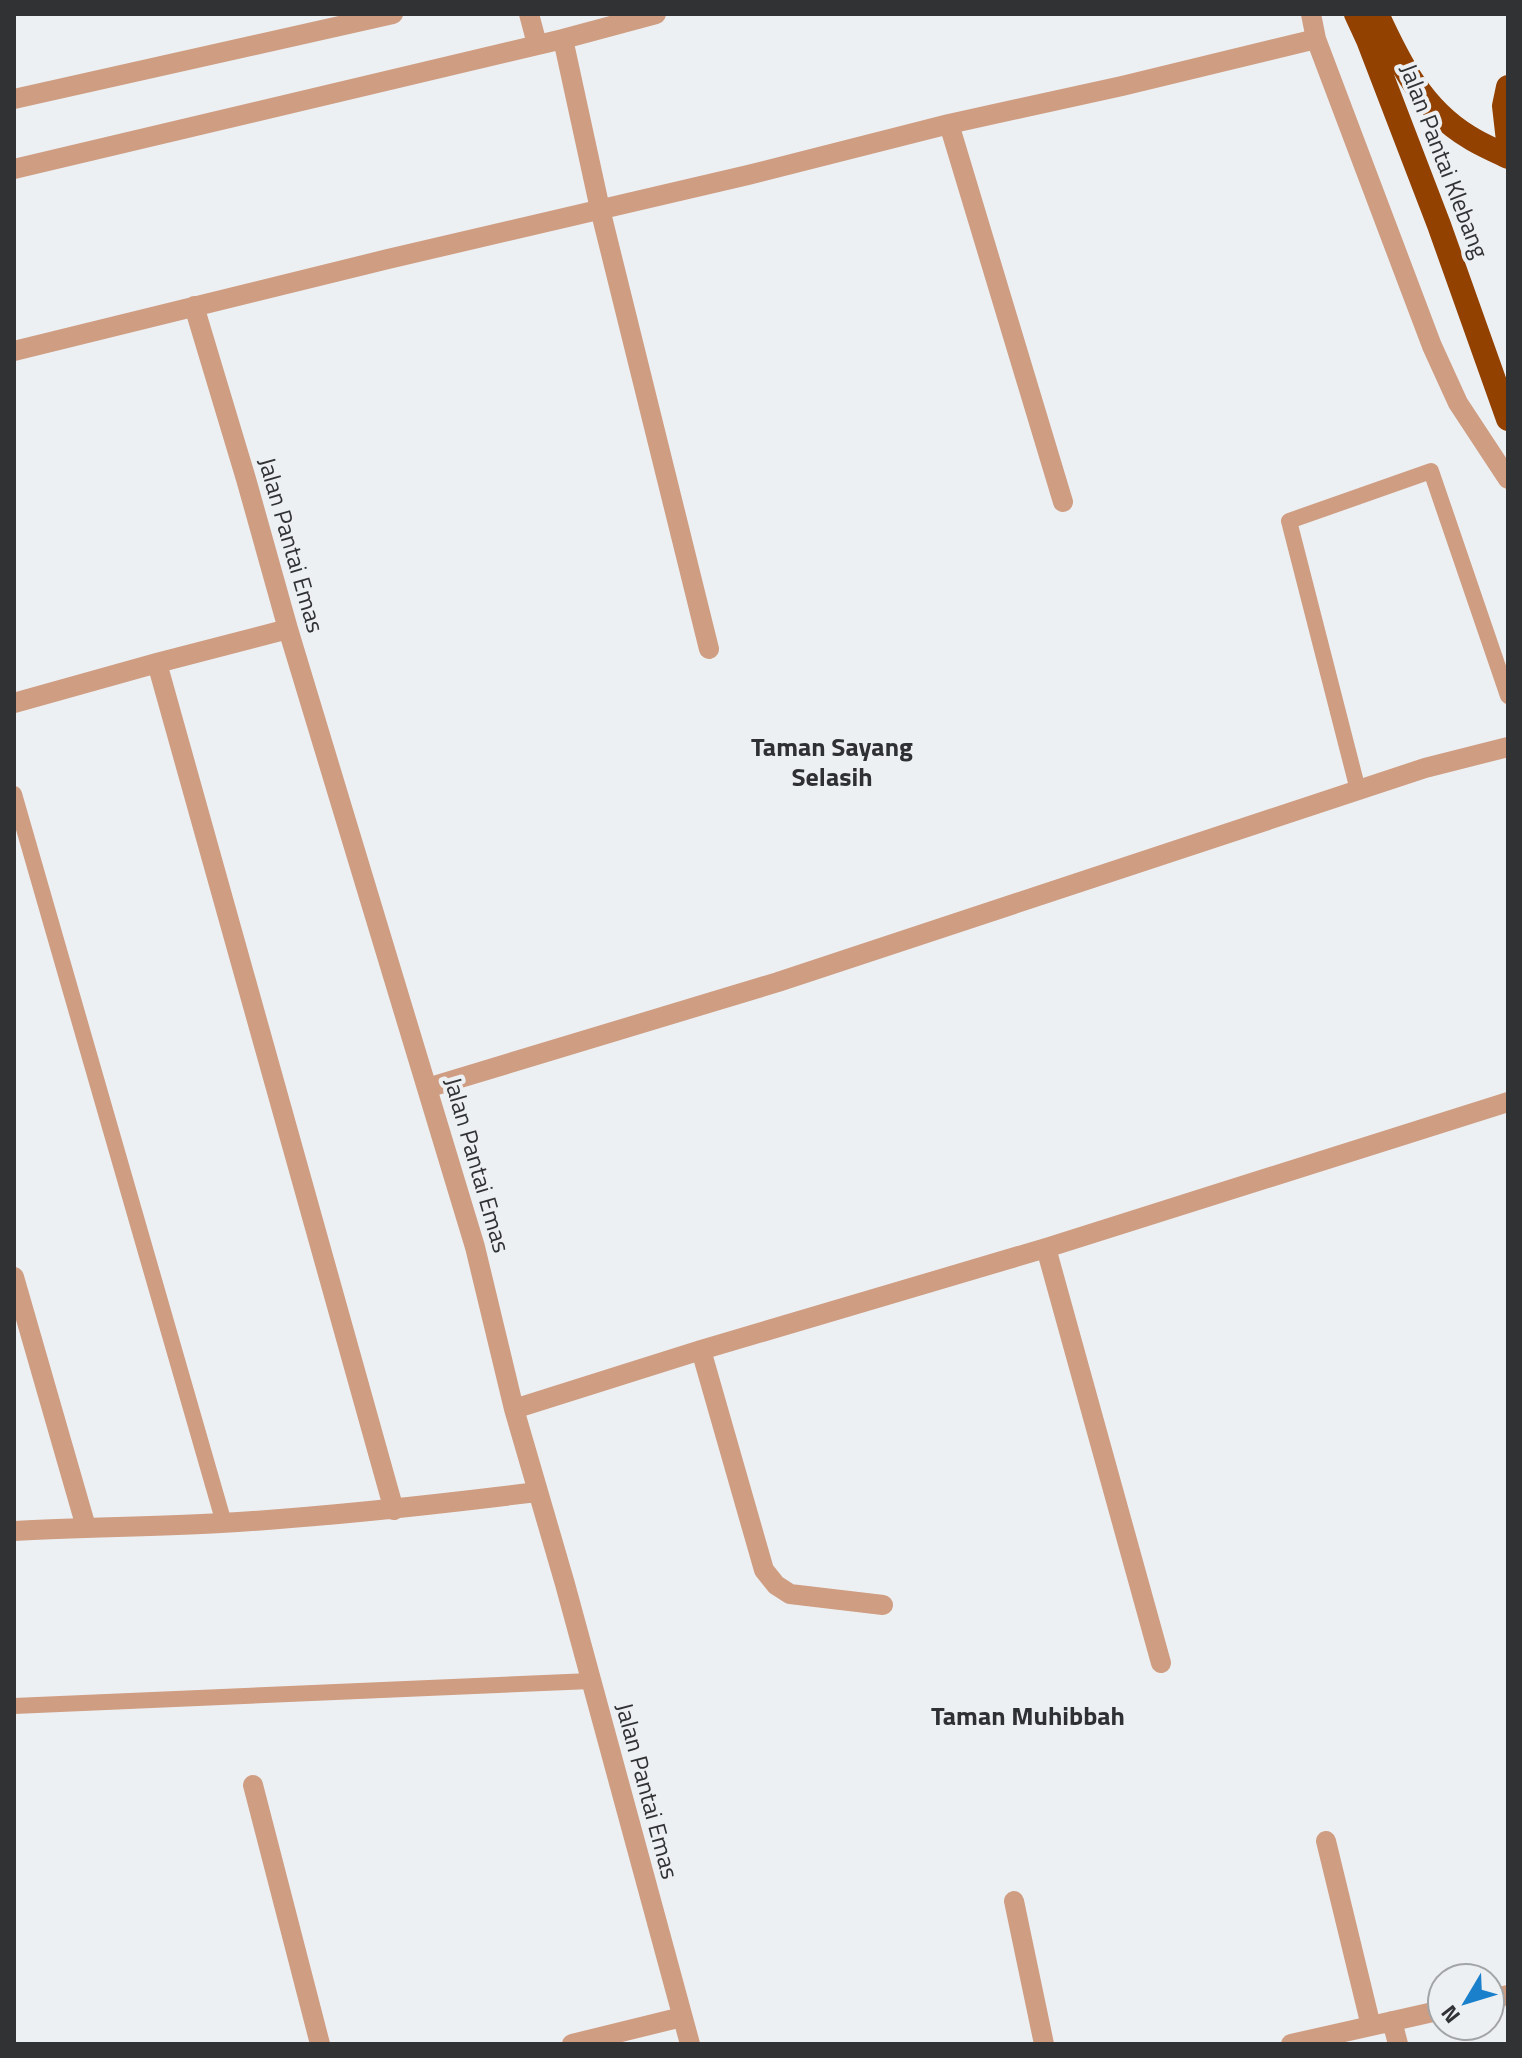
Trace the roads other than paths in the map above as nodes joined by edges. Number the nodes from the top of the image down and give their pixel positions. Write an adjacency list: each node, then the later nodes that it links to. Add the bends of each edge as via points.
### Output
1 (393, 14): 12 (street)
2 (529, 14): 10 (street)
3 (656, 14): 7 (street)
4 (1311, 14): 9 (street)
5 (1356, 14): 20 (highway, Jalan Pantai Klebang)
6 (1377, 14): 15 (highway, Jalan Pantai Klebang, via 1412,83 1438,114)
7 (591, 22): 8 (street)
8 (563, 39): 10 (street); 17 (street)
9 (1316, 39): 13 (street); 21 (street, via 1432,346 1458,403)
10 (537, 44): 16 (street)
11 (1508, 87): 14 (highway)
12 (14, 99)
13 (949, 124): 17 (street); 22 (street)
14 (1508, 141)
15 (1508, 157)
16 (14, 169)
17 (600, 209): 18 (street); 24 (street)
18 (194, 306): 19 (street); 23 (street, Jalan Pantai Emas)
19 (14, 351)
20 (1508, 419)
21 (1508, 479)
22 (1063, 502)
23 (288, 629): 25 (street); 31 (street, Jalan Pantai Emas)
24 (709, 649)
25 (157, 663): 27 (street); 38 (street)
26 (1508, 696): 29 (lane, via 1431,471 1289,521)
27 (14, 703)
28 (1508, 747): 29 (street)
29 (1358, 790): 31 (street, via 778,982)
30 (14, 794): 39 (lane)
31 (427, 1088): 36 (street, Jalan Pantai Emas, via 475,1247)
32 (1508, 1102): 33 (street)
33 (1046, 1248): 35 (street); 43 (street)
34 (14, 1277): 40 (street)
35 (701, 1350): 36 (street); 42 (street, via 764,1570 790,1594)
36 (514, 1409): 37 (street, Jalan Pantai Emas)
37 (537, 1492): 38 (street); 44 (street, Jalan Pantai Emas)
38 (394, 1510): 39 (street)
39 (224, 1523): 40 (street)
40 (86, 1527): 41 (street)
41 (14, 1531)
42 (883, 1605)
43 (1161, 1663)
44 (591, 1681): 45 (lane); 50 (street, Jalan Pantai Emas)
45 (14, 1706)
46 (253, 1785): 53 (street)
47 (1326, 1841): 52 (street)
48 (1014, 1901): 56 (street)
49 (1426, 2014): 51 (street)
50 (682, 2017): 54 (street); 55 (street, Jalan Pantai Emas)
51 (1392, 2021): 52 (street); 58 (street)
52 (1371, 2026): 57 (street)
53 (320, 2044)
54 (572, 2044)
55 (690, 2044)
56 (1044, 2044)
57 (1291, 2044)
58 (1398, 2044)

